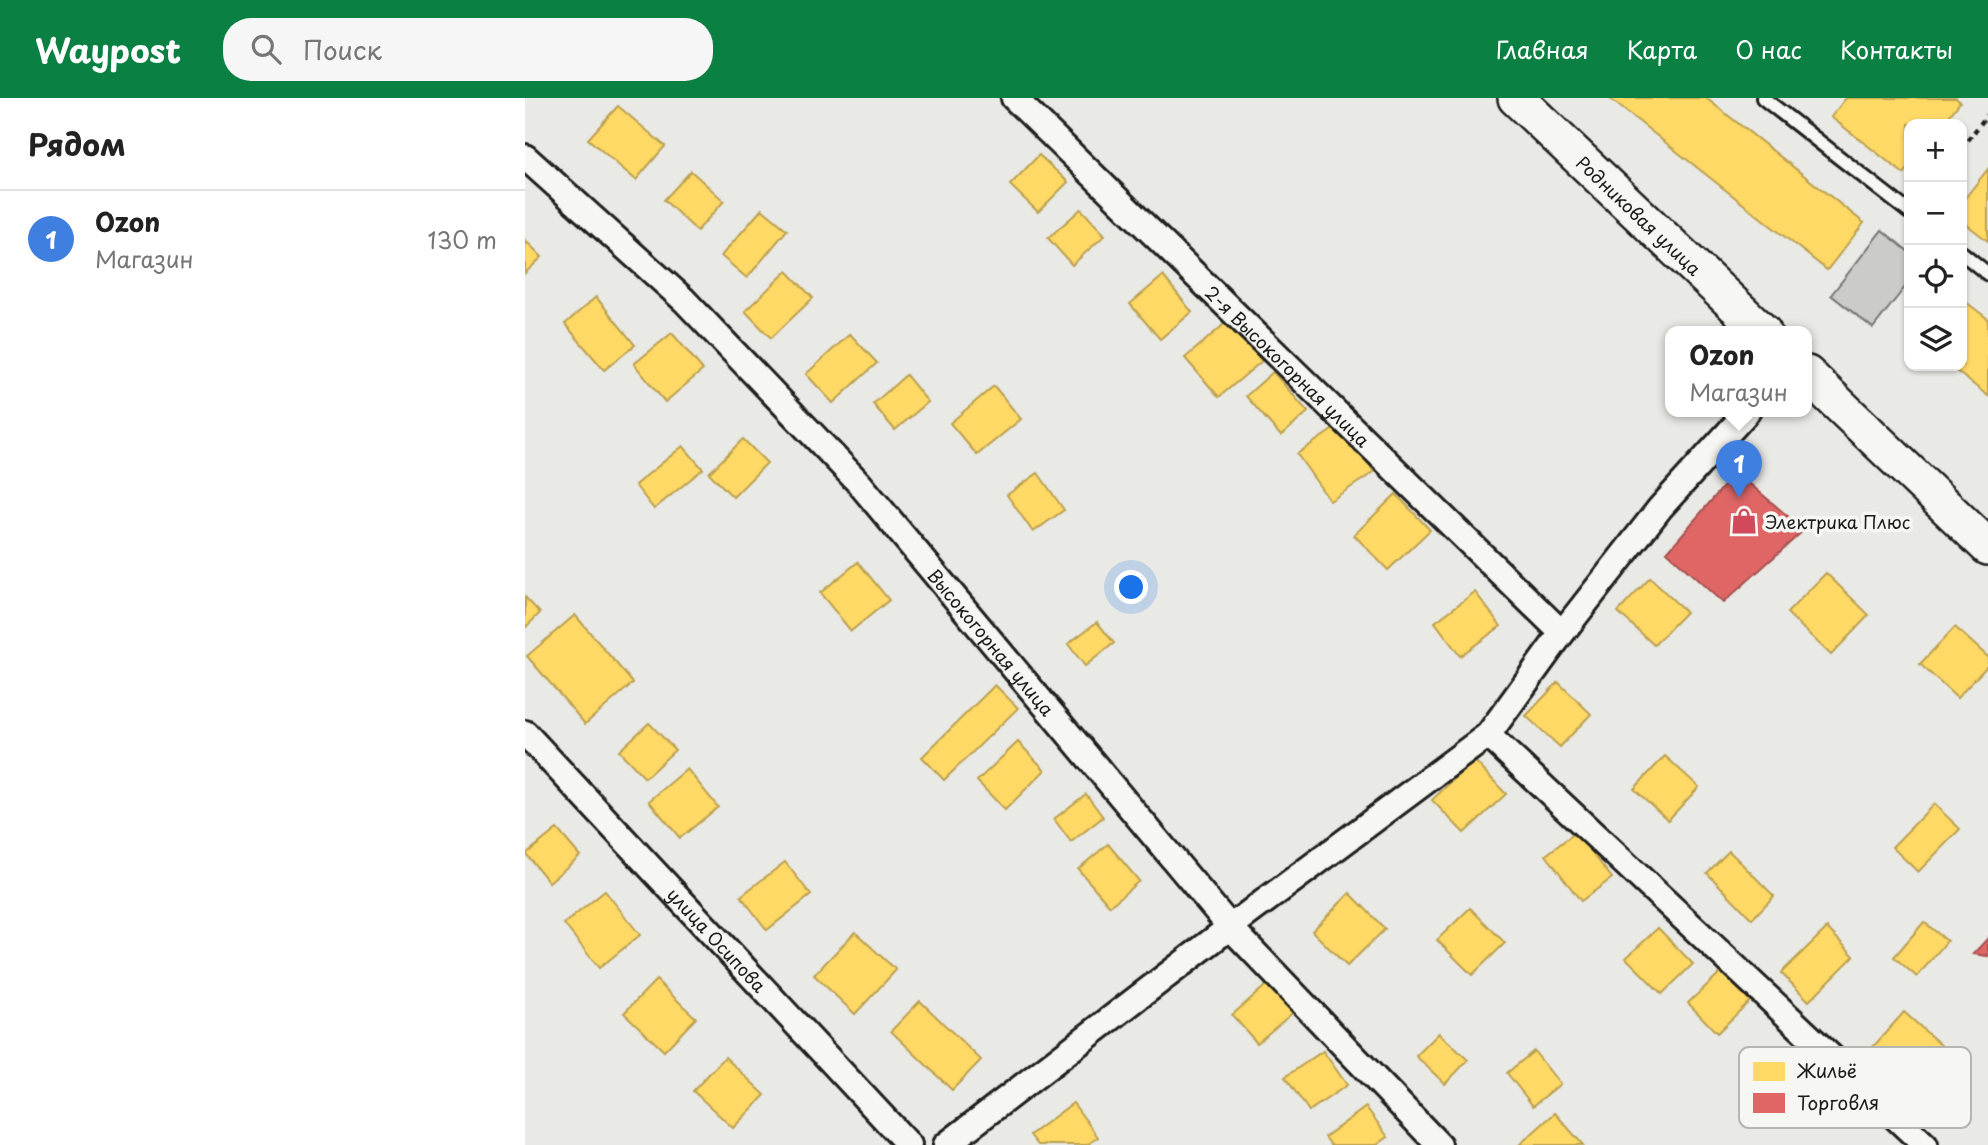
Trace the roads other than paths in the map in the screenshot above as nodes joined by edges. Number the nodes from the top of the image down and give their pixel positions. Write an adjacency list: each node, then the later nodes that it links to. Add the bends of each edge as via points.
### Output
1 (1014, 98): 12 (street, 2-я Высокогорная улица)
2 (1516, 98): 8 (street, Родниковая улица)
3 (1763, 98): 5 (lane)
4 (525, 157): 15 (street, Высокогорная улица, via 684,300 859,483)
5 (1904, 208)
6 (1967, 257): 7 (lane)
7 (1988, 274)
8 (1757, 326)
9 (1812, 379): 11 (street)
10 (1742, 417): 12 (street, via 1660,508)
11 (1988, 547)
12 (1562, 633): 14 (street)
13 (525, 733): 18 (street, улица Осипова)
14 (1488, 735): 15 (street); 16 (street)
15 (1230, 927): 19 (street); 20 (street, Высокогорная улица)
16 (1821, 1047)
17 (1907, 1128): 21 (street)
18 (909, 1145)
19 (946, 1145)
20 (1439, 1145)
21 (1925, 1145)

